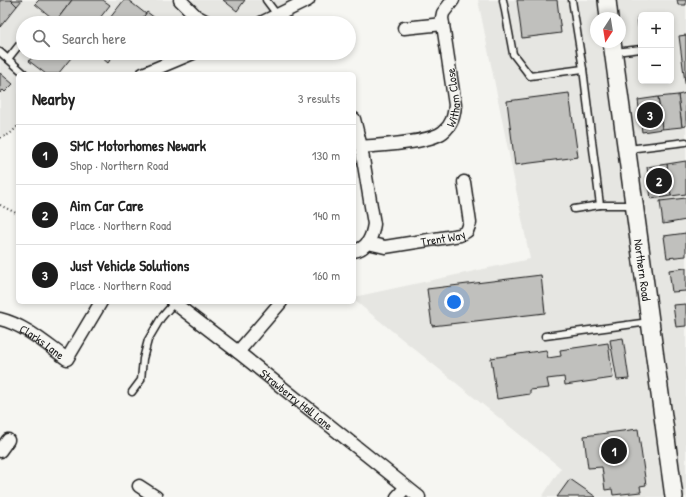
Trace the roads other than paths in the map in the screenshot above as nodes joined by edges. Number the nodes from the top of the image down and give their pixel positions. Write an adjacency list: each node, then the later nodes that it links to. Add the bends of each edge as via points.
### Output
1 (180, 0): 9 (street)
2 (266, 0): 10 (lane)
3 (308, 0): 10 (street)
4 (452, 0): 11 (street, Witham Close, via 443,12)
5 (503, 0): 20 (lane, via 513,54 530,76)
6 (572, 0): 20 (lane)
7 (607, 0): 8 (street)
8 (608, 12)
9 (196, 16)
10 (278, 16)
11 (443, 24): 12 (street); 25 (street, Witham Close, via 455,105 449,126 438,135 426,139)
12 (404, 28)
13 (16, 48): 18 (lane)
14 (613, 48): 26 (street, Northern Road)
15 (626, 48): 16 (lane)
16 (638, 49)
17 (0, 52): 18 (lane)
18 (8, 58): 21 (lane)
19 (176, 60): 22 (street)
20 (583, 69): 29 (lane)
21 (23, 72)
22 (148, 72)
23 (356, 127): 25 (street)
24 (686, 142): 26 (lane)
25 (361, 147): 31 (street, via 374,224)
26 (628, 149): 28 (street, Northern Road)
27 (464, 182): 31 (street, Trent Way, via 470,223 467,231 460,235 385,247)
28 (635, 204): 29 (lane); 38 (street, Northern Road)
29 (600, 205): 30 (lane)
30 (574, 209)
31 (368, 243): 32 (street)
32 (356, 251)
33 (100, 304): 37 (street, Clarks Lane, via 67,359 24,328)
34 (172, 304): 41 (lane, via 148,340 141,380)
35 (176, 304): 40 (street, Strawberry Hall Lane)
36 (279, 304): 40 (street)
37 (0, 319)
38 (650, 322): 39 (lane); 49 (street, Northern Road)
39 (545, 336)
40 (238, 352): 45 (street, Strawberry Hall Lane)
41 (132, 392)
42 (8, 440): 43 (street)
43 (0, 451)
44 (139, 486): 46 (street)
45 (406, 487): 47 (street); 48 (street, Strawberry Hall Lane)
46 (156, 497)
47 (397, 497)
48 (419, 497)
49 (674, 497)

